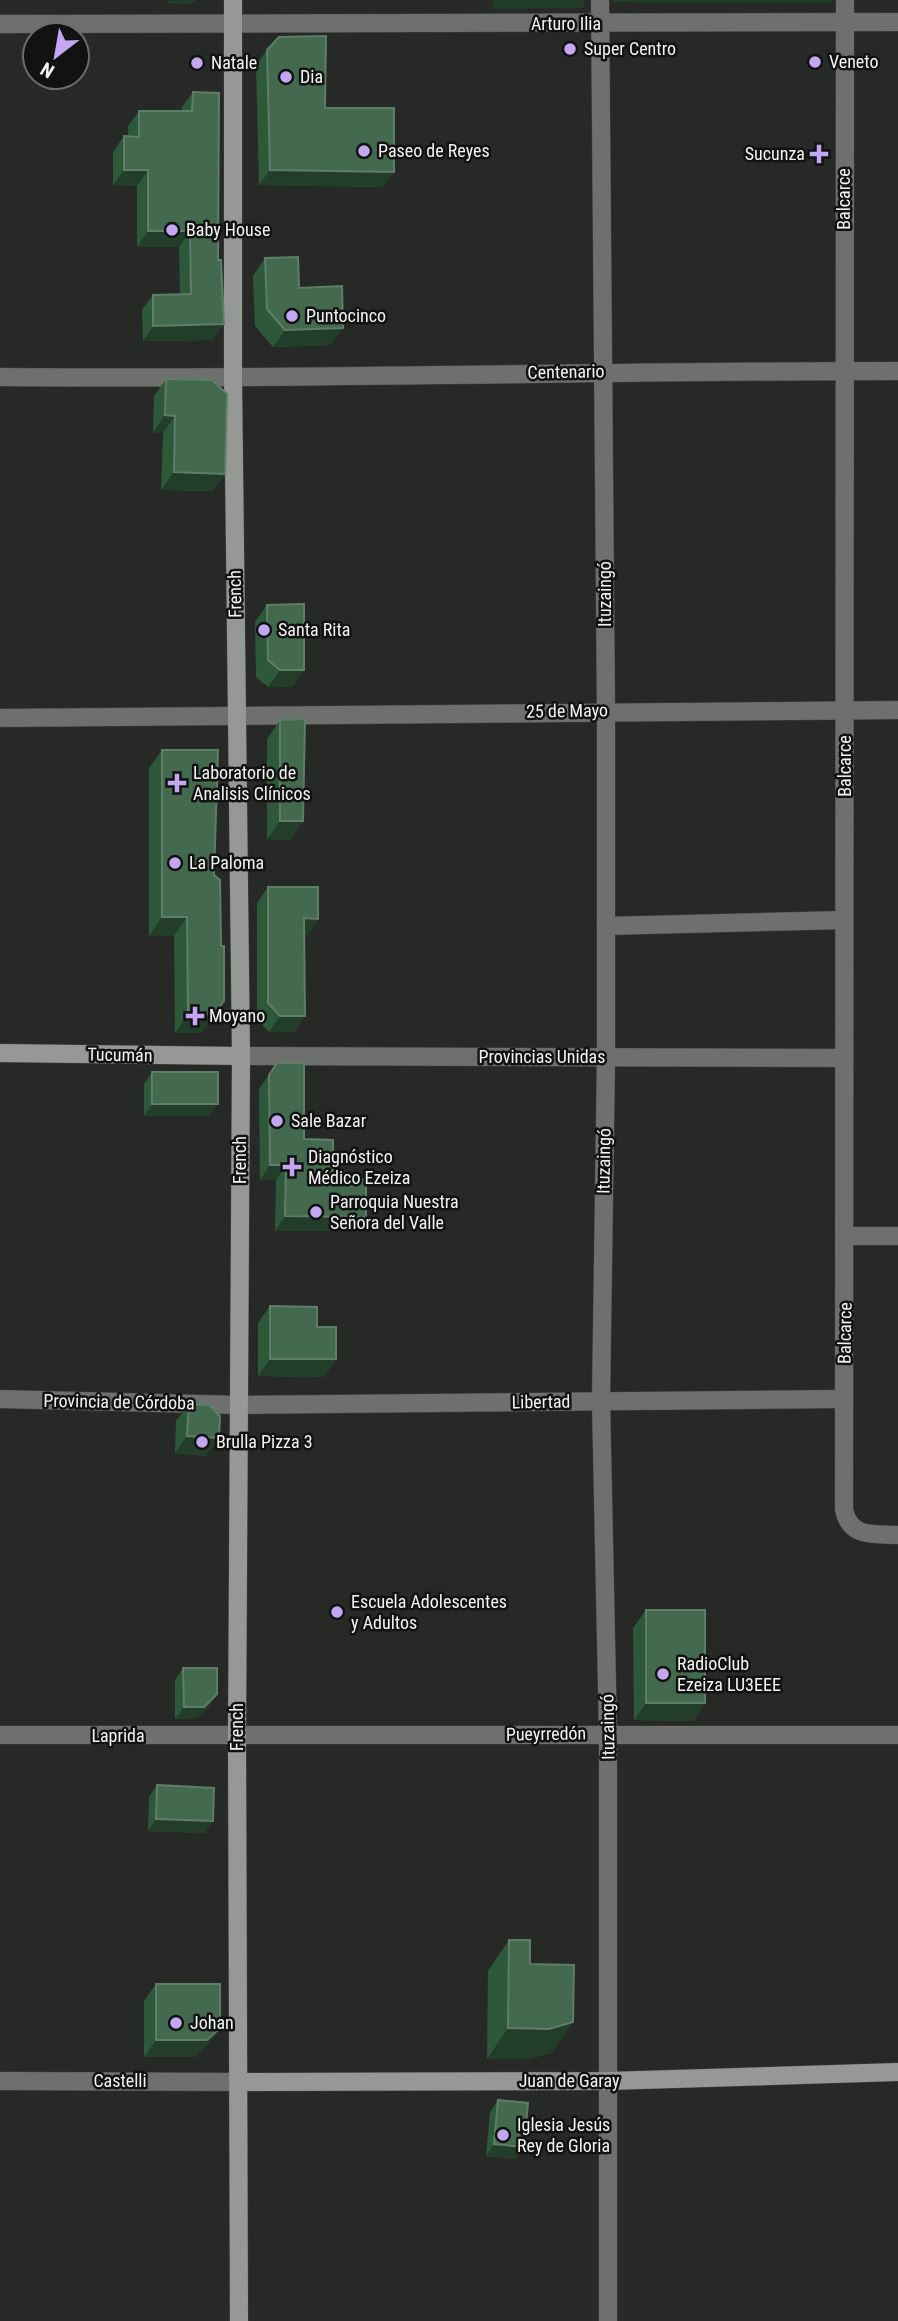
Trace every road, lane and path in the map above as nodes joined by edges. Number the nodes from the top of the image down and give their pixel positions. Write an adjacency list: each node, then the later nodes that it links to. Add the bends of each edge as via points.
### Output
1 (233, 0): 8 (street, French)
2 (600, 0): 7 (street, Ituzaingó)
3 (845, 0): 6 (street, Balcarce)
4 (898, 22): 6 (street, Arturo Ilia)
5 (0, 23): 8 (street, Arturo Ilia)
6 (845, 23): 7 (street, Arturo Ilia); 10 (street, Balcarce)
7 (600, 24): 8 (street, Arturo Ilia); 9 (street, Ituzaingó)
8 (233, 25): 13 (street, French)
9 (605, 371): 10 (street, Centenario); 13 (street, Centenario); 14 (street, Ituzaingó)
10 (843, 371): 11 (street, Centenario); 15 (street, Balcarce)
11 (898, 371)
12 (0, 377): 13 (street, Centenario)
13 (233, 379): 17 (street, French)
14 (606, 710): 15 (street, 25 de Mayo); 17 (street, 25 de Mayo); 20 (street, Ituzaingó)
15 (845, 710): 16 (street, 25 de Mayo); 19 (street, Balcarce)
16 (898, 710)
17 (237, 717): 18 (street, 25 de Mayo); 22 (street, French)
18 (0, 718)
19 (844, 920): 20 (street); 24 (street, Balcarce)
20 (606, 926): 23 (street, Ituzaingó)
21 (0, 1053): 22 (street, Tucumán)
22 (241, 1056): 23 (street, Provincias Unidas); 30 (street, French)
23 (606, 1057): 24 (street, Provincias Unidas); 29 (street, Ituzaingó)
24 (843, 1058): 25 (street, Balcarce)
25 (846, 1236): 26 (street); 28 (street, Balcarce)
26 (898, 1236)
27 (0, 1399): 30 (street, Provincia de Córdoba)
28 (844, 1399): 29 (street, Libertad); 31 (street, Balcarce, via 846,1521 853,1529 869,1534)
29 (601, 1401): 30 (street, Libertad); 32 (street, Ituzaingó)
30 (238, 1405): 35 (street, French)
31 (898, 1535)
32 (608, 1733): 34 (street, Pueyrredón); 35 (street, Pueyrredón); 38 (street, Ituzaingó)
33 (0, 1735): 35 (street, Laprida)
34 (898, 1735)
35 (237, 1737): 39 (street, French)
36 (898, 2073): 38 (street, Juan de Garay)
37 (0, 2081): 39 (street, Castelli)
38 (608, 2081): 39 (street, Juan de Garay); 41 (street, Ituzaingó)
39 (240, 2082): 40 (street, French)
40 (239, 2321)
41 (608, 2321)

